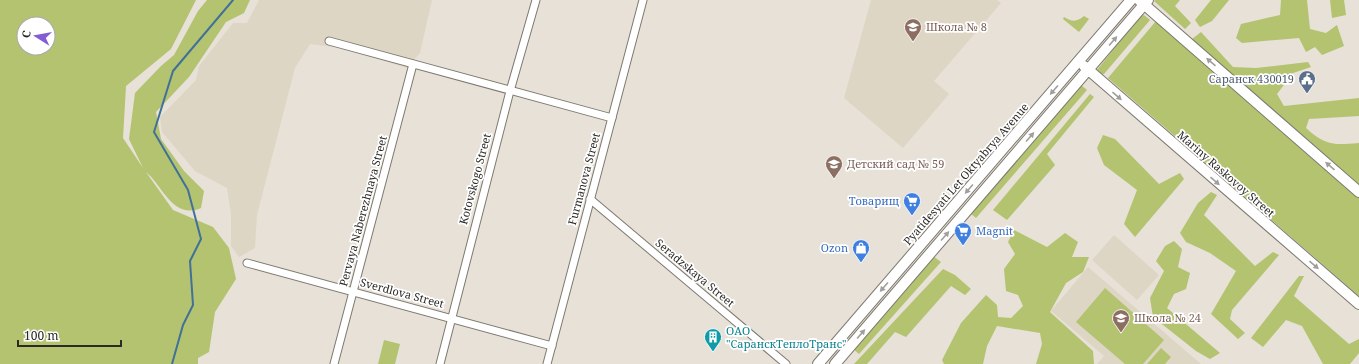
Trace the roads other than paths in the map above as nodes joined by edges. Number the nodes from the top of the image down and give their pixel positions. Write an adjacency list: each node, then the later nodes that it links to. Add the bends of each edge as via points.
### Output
1 (536, 0): 9 (street, Kotovskogo Street)
2 (643, 0): 10 (street, Furmanova Street)
3 (1131, 0): 6 (main road, Pyatidesyati Let Oktyabrya Avenue)
4 (1144, 1): 8 (main road, one-way to 4); 11 (main road, one-way to 4)
5 (329, 41): 7 (street)
6 (1079, 61): 8 (main road, Mariny Raskovoy Street); 22 (main road, Pyatidesyati Let Oktyabrya Avenue, one-way to 22)
7 (413, 64): 9 (street); 14 (street, Pervaya Naberezhnaya Street)
8 (1087, 70): 15 (main road, Mariny Raskovoy Street, one-way to 15); 23 (main road, one-way to 8)
9 (510, 90): 10 (street); 16 (street, Kotovskogo Street)
10 (612, 118): 12 (street, Furmanova Street)
11 (1359, 192)
12 (590, 199): 17 (street, Furmanova Street); 21 (street, Seradzskaya Street)
13 (247, 263): 14 (street, Sverdlova Street)
14 (354, 292): 16 (street, Sverdlova Street); 18 (street, Pervaya Naberezhnaya Street)
15 (1359, 304)
16 (451, 317): 17 (street, Sverdlova Street); 19 (street, Kotovskogo Street)
17 (552, 346): 20 (street, Furmanova Street)
18 (334, 364)
19 (440, 364)
20 (547, 364)
21 (786, 364)
22 (818, 364)
23 (835, 364)

